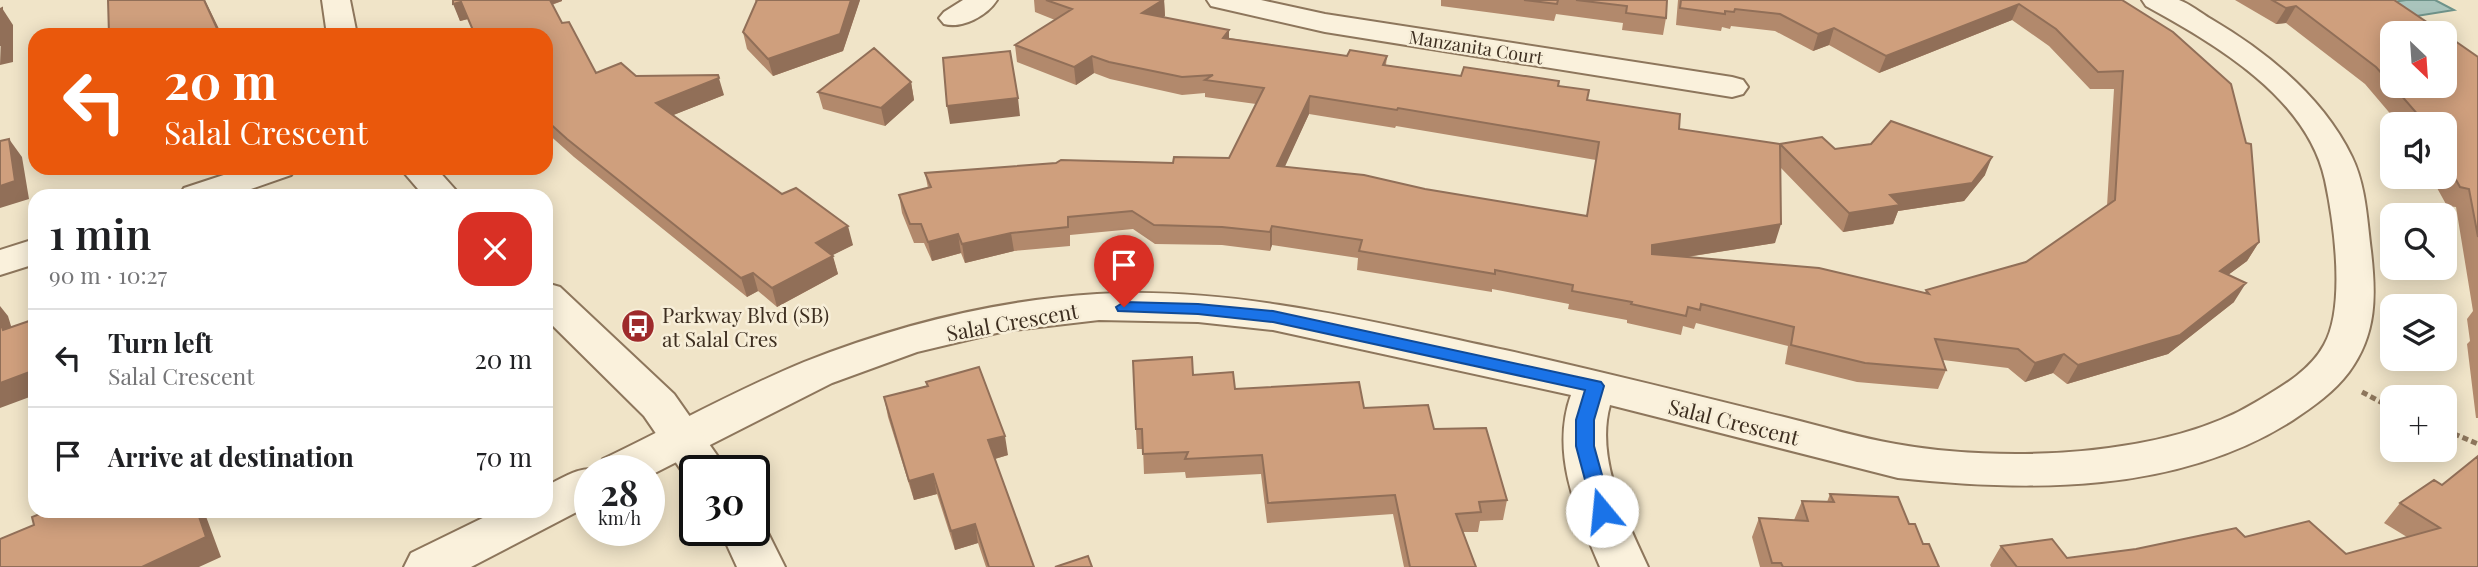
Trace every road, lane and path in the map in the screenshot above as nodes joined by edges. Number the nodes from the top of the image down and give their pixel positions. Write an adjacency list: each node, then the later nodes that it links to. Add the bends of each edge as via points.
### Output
1 (336, 0): 6 (street)
2 (983, 0): 5 (street)
3 (1221, 0): 7 (street, Manzanita Court, via 1325,23)
4 (2156, 0): 15 (street, Salal Crescent, via 2232,47 2300,105 2323,133 2344,184 2355,275 2350,331 2328,370 2278,412 2247,428 2174,453 2065,468 1999,470 1873,456)
5 (954, 18)
6 (341, 28)
7 (1732, 87)
8 (258, 175): 10 (street)
9 (424, 175): 11 (street)
10 (218, 189)
11 (436, 189)
12 (28, 253): 13 (street)
13 (0, 263)
14 (553, 303): 18 (street, via 659,405)
15 (1595, 386): 18 (street, Salal Crescent, via 1273,317 1198,309 1099,307 1004,318 907,341 817,373); 26 (street, via 1585,420 1585,446 1594,487)
16 (2457, 435): 17 (path)
17 (2478, 444)
18 (694, 454): 19 (street, Salal Crescent)
19 (665, 461)
20 (574, 493): 21 (street)
21 (553, 504)
22 (525, 518): 24 (street)
23 (751, 546): 25 (street)
24 (428, 567)
25 (761, 567)
26 (1624, 567)

